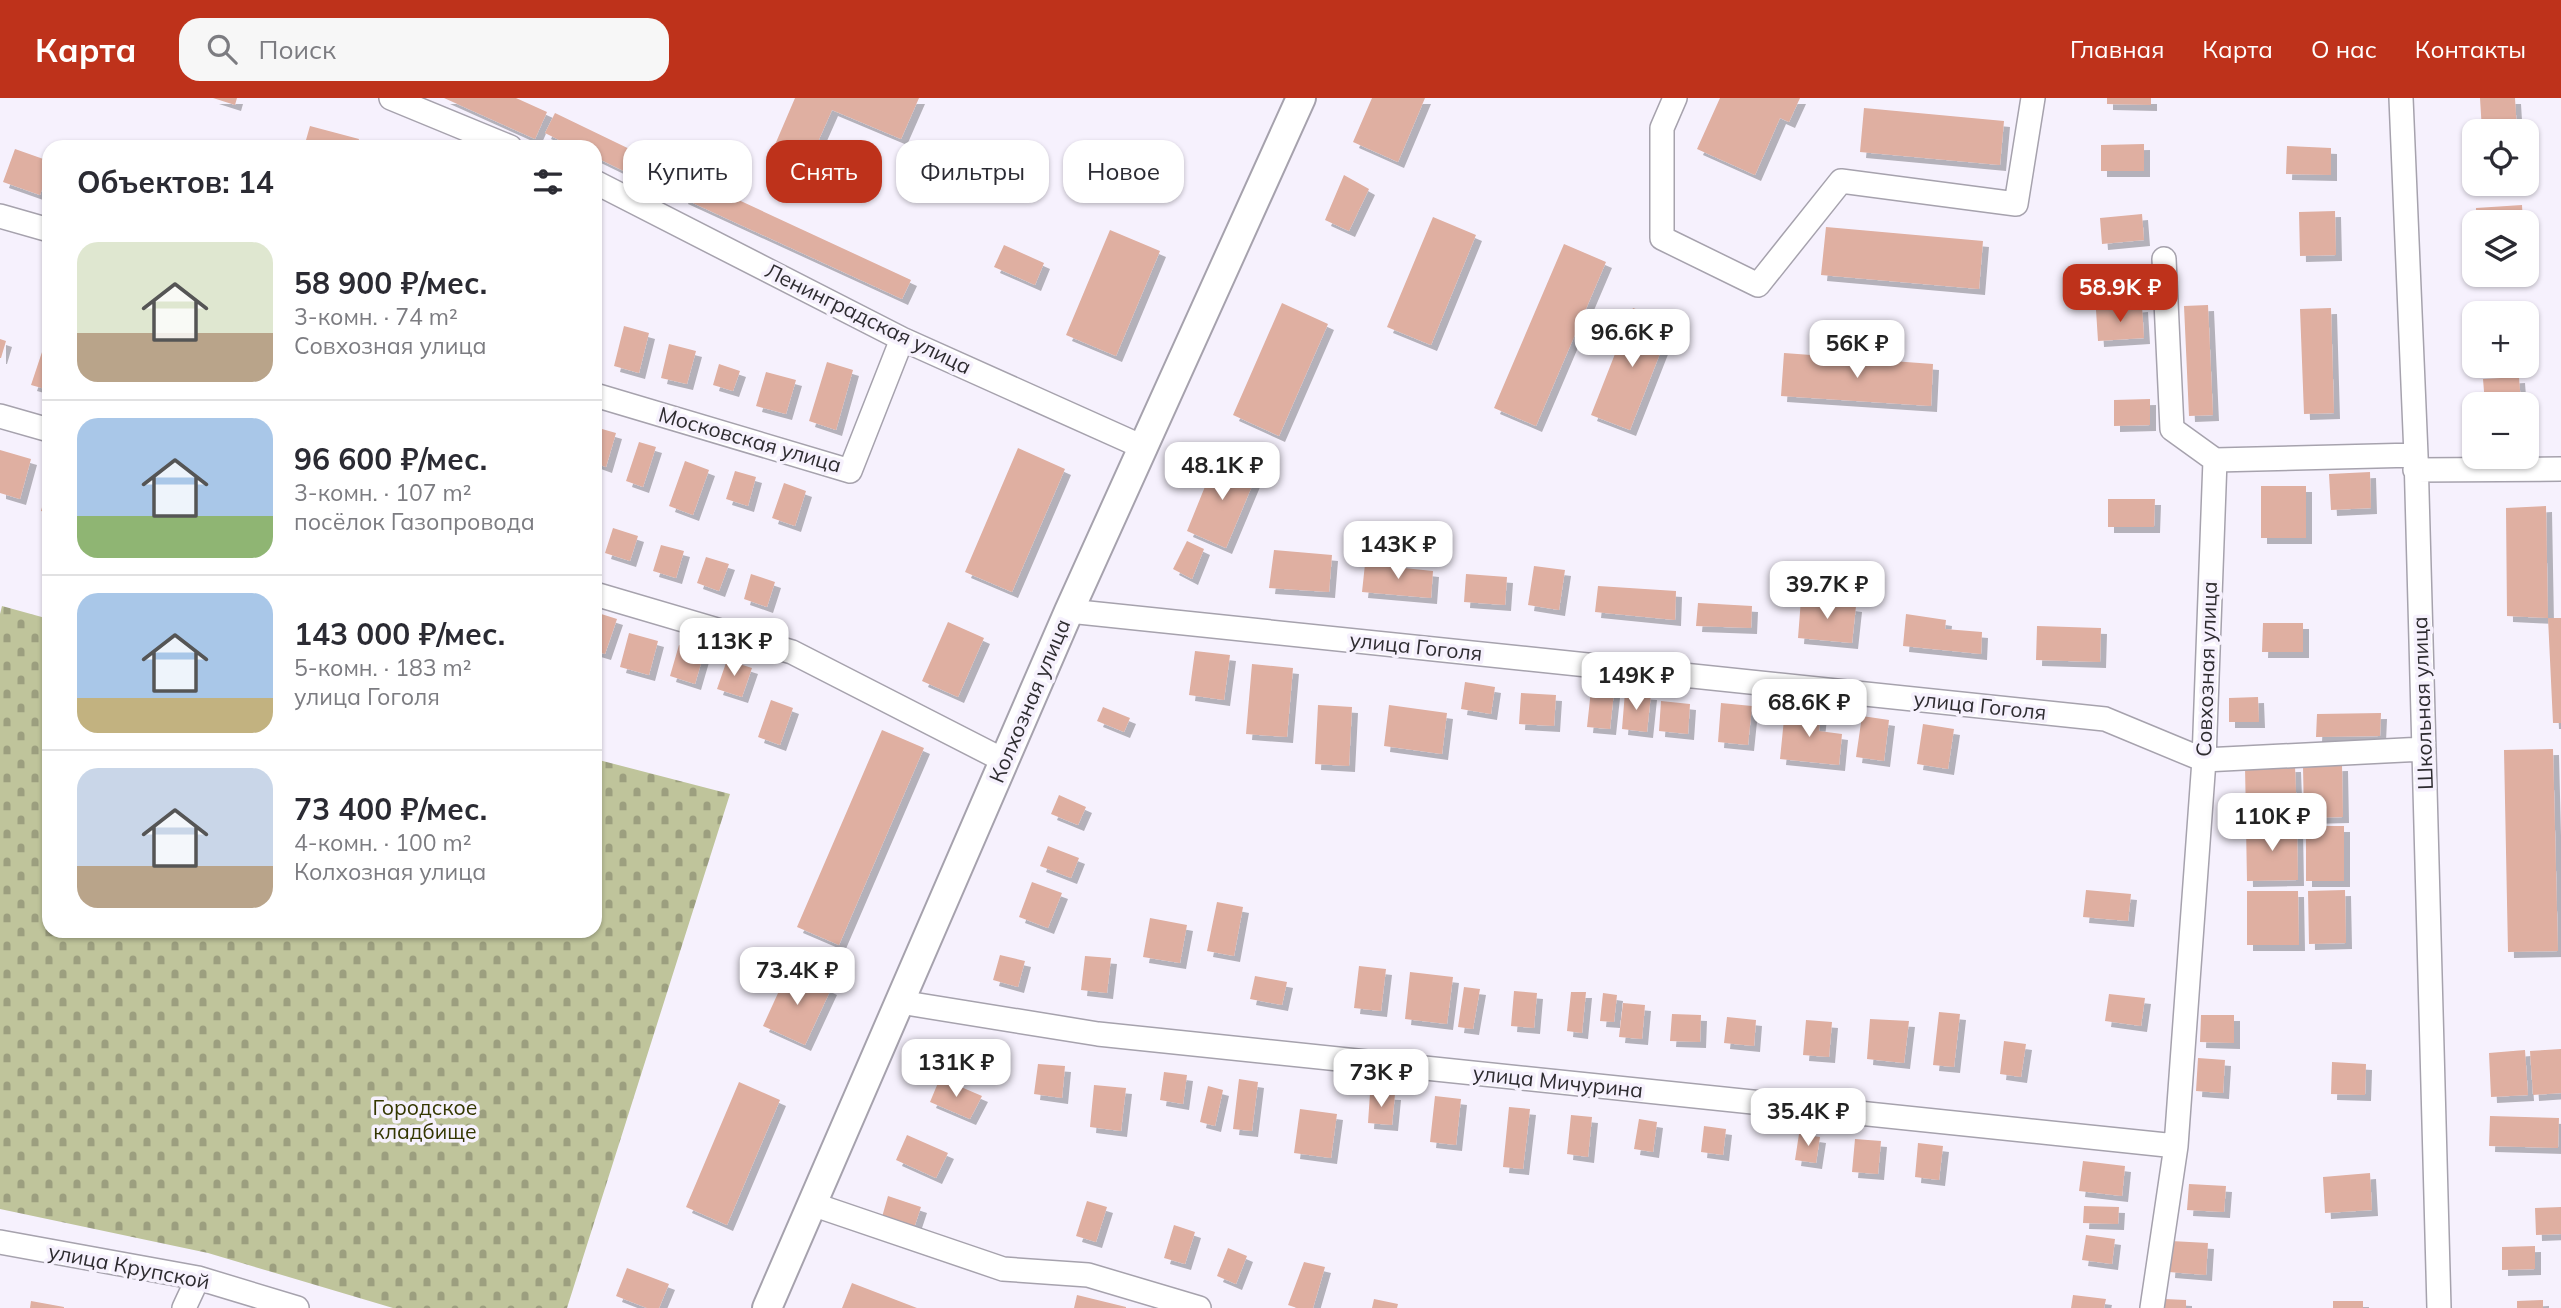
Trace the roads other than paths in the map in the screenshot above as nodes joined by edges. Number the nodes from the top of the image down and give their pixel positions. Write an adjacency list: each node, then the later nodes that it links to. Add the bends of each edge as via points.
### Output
1 (391, 98): 6 (street)
2 (1301, 98): 15 (main road, Колхозная улица)
3 (1675, 98): 4 (street, via 1662,128 1662,238 1758,285 1841,181 2015,204)
4 (2033, 98)
5 (2401, 98): 17 (street, Школьная улица)
6 (493, 140)
7 (602, 186): 11 (street, Ленинградская улица)
8 (0, 216): 9 (street)
9 (42, 228)
10 (2164, 259): 16 (street, via 2172,429)
11 (902, 339): 12 (street, Московская улица, via 850,471); 15 (street, Ленинградская улица)
12 (602, 396)
13 (0, 416): 14 (street)
14 (42, 428)
15 (1145, 448): 20 (main road, Колхозная улица)
16 (2215, 460): 17 (street); 22 (street, Совхозная улица)
17 (2415, 463): 18 (street); 21 (street, Школьная улица)
18 (2561, 469)
19 (602, 596): 23 (street, via 792,652)
20 (1069, 611): 22 (street, улица Гоголя, via 2105,719); 23 (main road, Колхозная улица)
21 (2424, 749): 22 (street, улица Гоголя); 34 (street, Школьная улица)
22 (2204, 760): 25 (street, Совхозная улица)
23 (1005, 761): 24 (main road, Колхозная улица)
24 (900, 1002): 25 (street, улица Мичурина, via 1098,1034); 26 (main road, Колхозная улица)
25 (2176, 1146): 33 (street, Совхозная улица)
26 (811, 1204): 31 (main road, Колхозная улица); 32 (street, via 1003,1269 1088,1275)
27 (0, 1242): 28 (street, улица Крупской)
28 (198, 1278): 29 (street); 30 (street, улица Крупской)
29 (184, 1308)
30 (297, 1308)
31 (767, 1308)
32 (1199, 1308)
33 (2152, 1308)
34 (2439, 1308)

